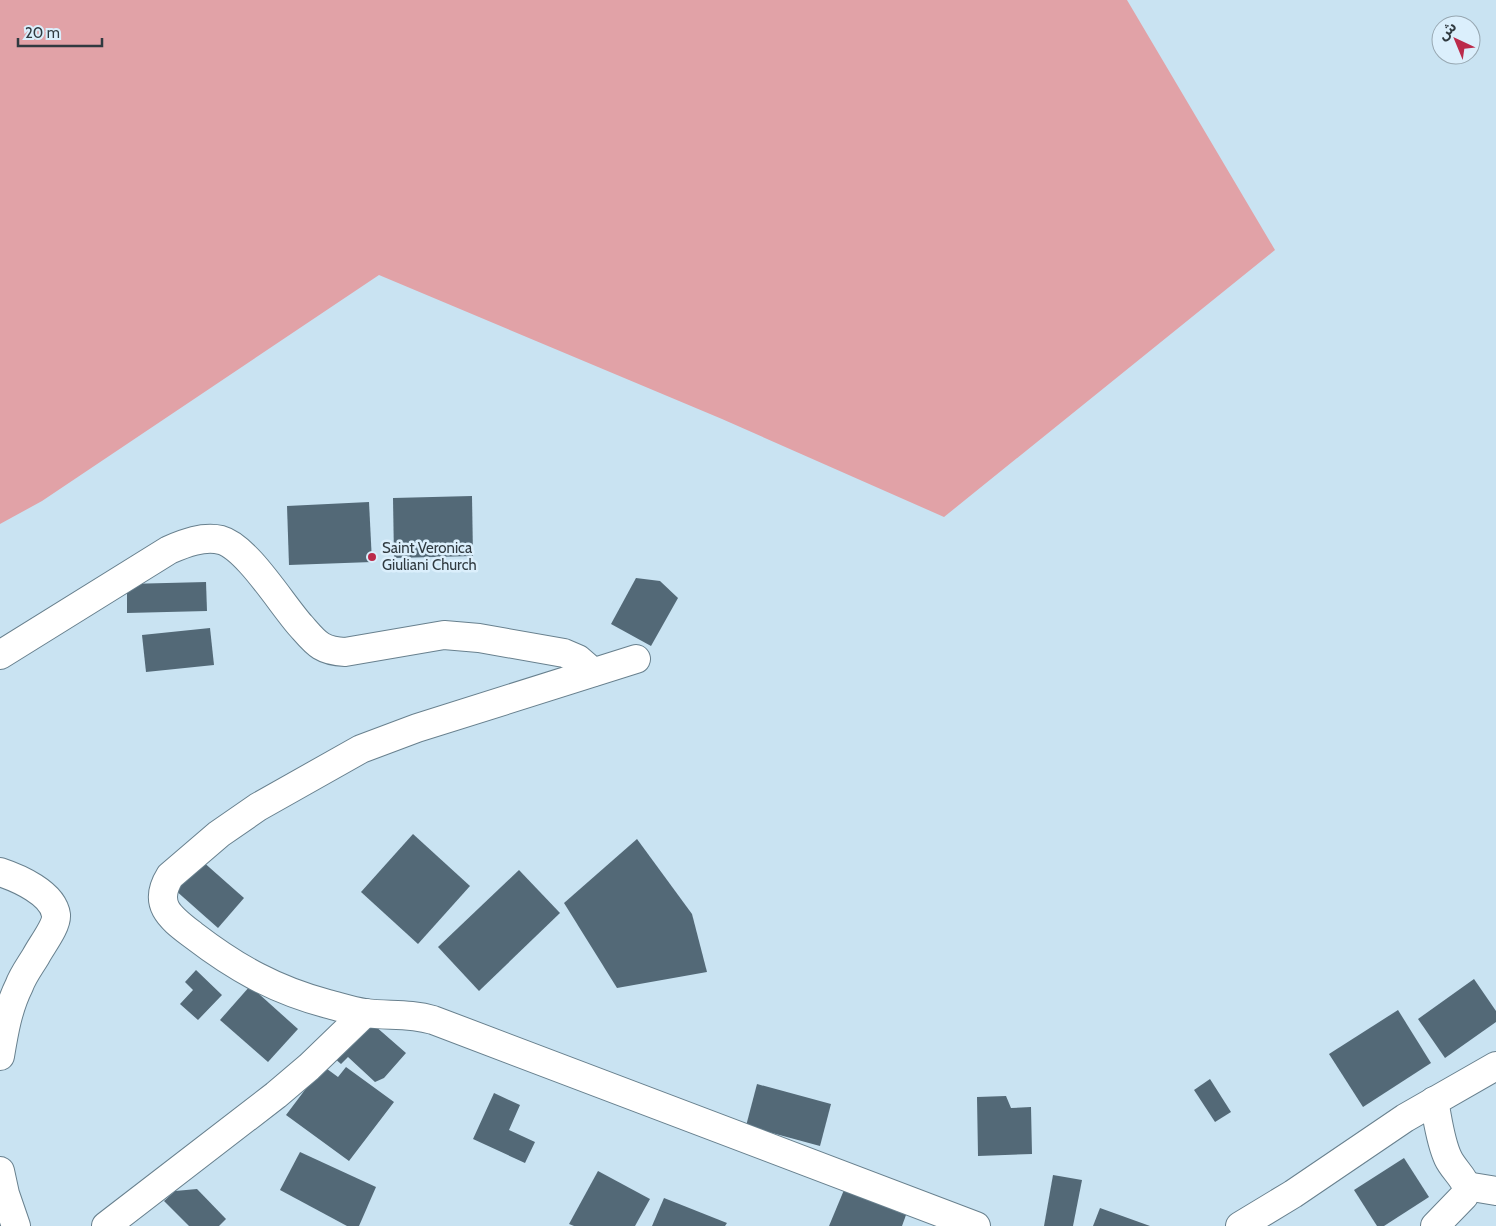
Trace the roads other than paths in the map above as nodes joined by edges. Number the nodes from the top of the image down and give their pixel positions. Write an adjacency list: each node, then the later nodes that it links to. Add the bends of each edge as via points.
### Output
1 (0, 655): 3 (street, via 169,550 194,540 207,539 220,540 242,552 287,610 323,648 345,652 444,635 462,635 564,653 578,659)
2 (636, 659): 3 (street)
3 (593, 672): 5 (street, via 416,728 361,749 258,807 213,839 164,885 162,902 178,924 236,966 287,992)
4 (0, 872): 6 (street, via 38,891 52,906 56,919 18,986)
5 (365, 1013): 13 (street, via 289,1084); 14 (street, via 405,1014 433,1020)
6 (0, 1056)
7 (1496, 1066): 8 (street)
8 (1434, 1101): 10 (street, via 1446,1152); 15 (street)
9 (0, 1171): 12 (street)
10 (1466, 1186): 11 (street); 16 (street, via 1464,1196)
11 (1496, 1191)
12 (16, 1226)
13 (106, 1226)
14 (976, 1226)
15 (1240, 1226)
16 (1435, 1226)

